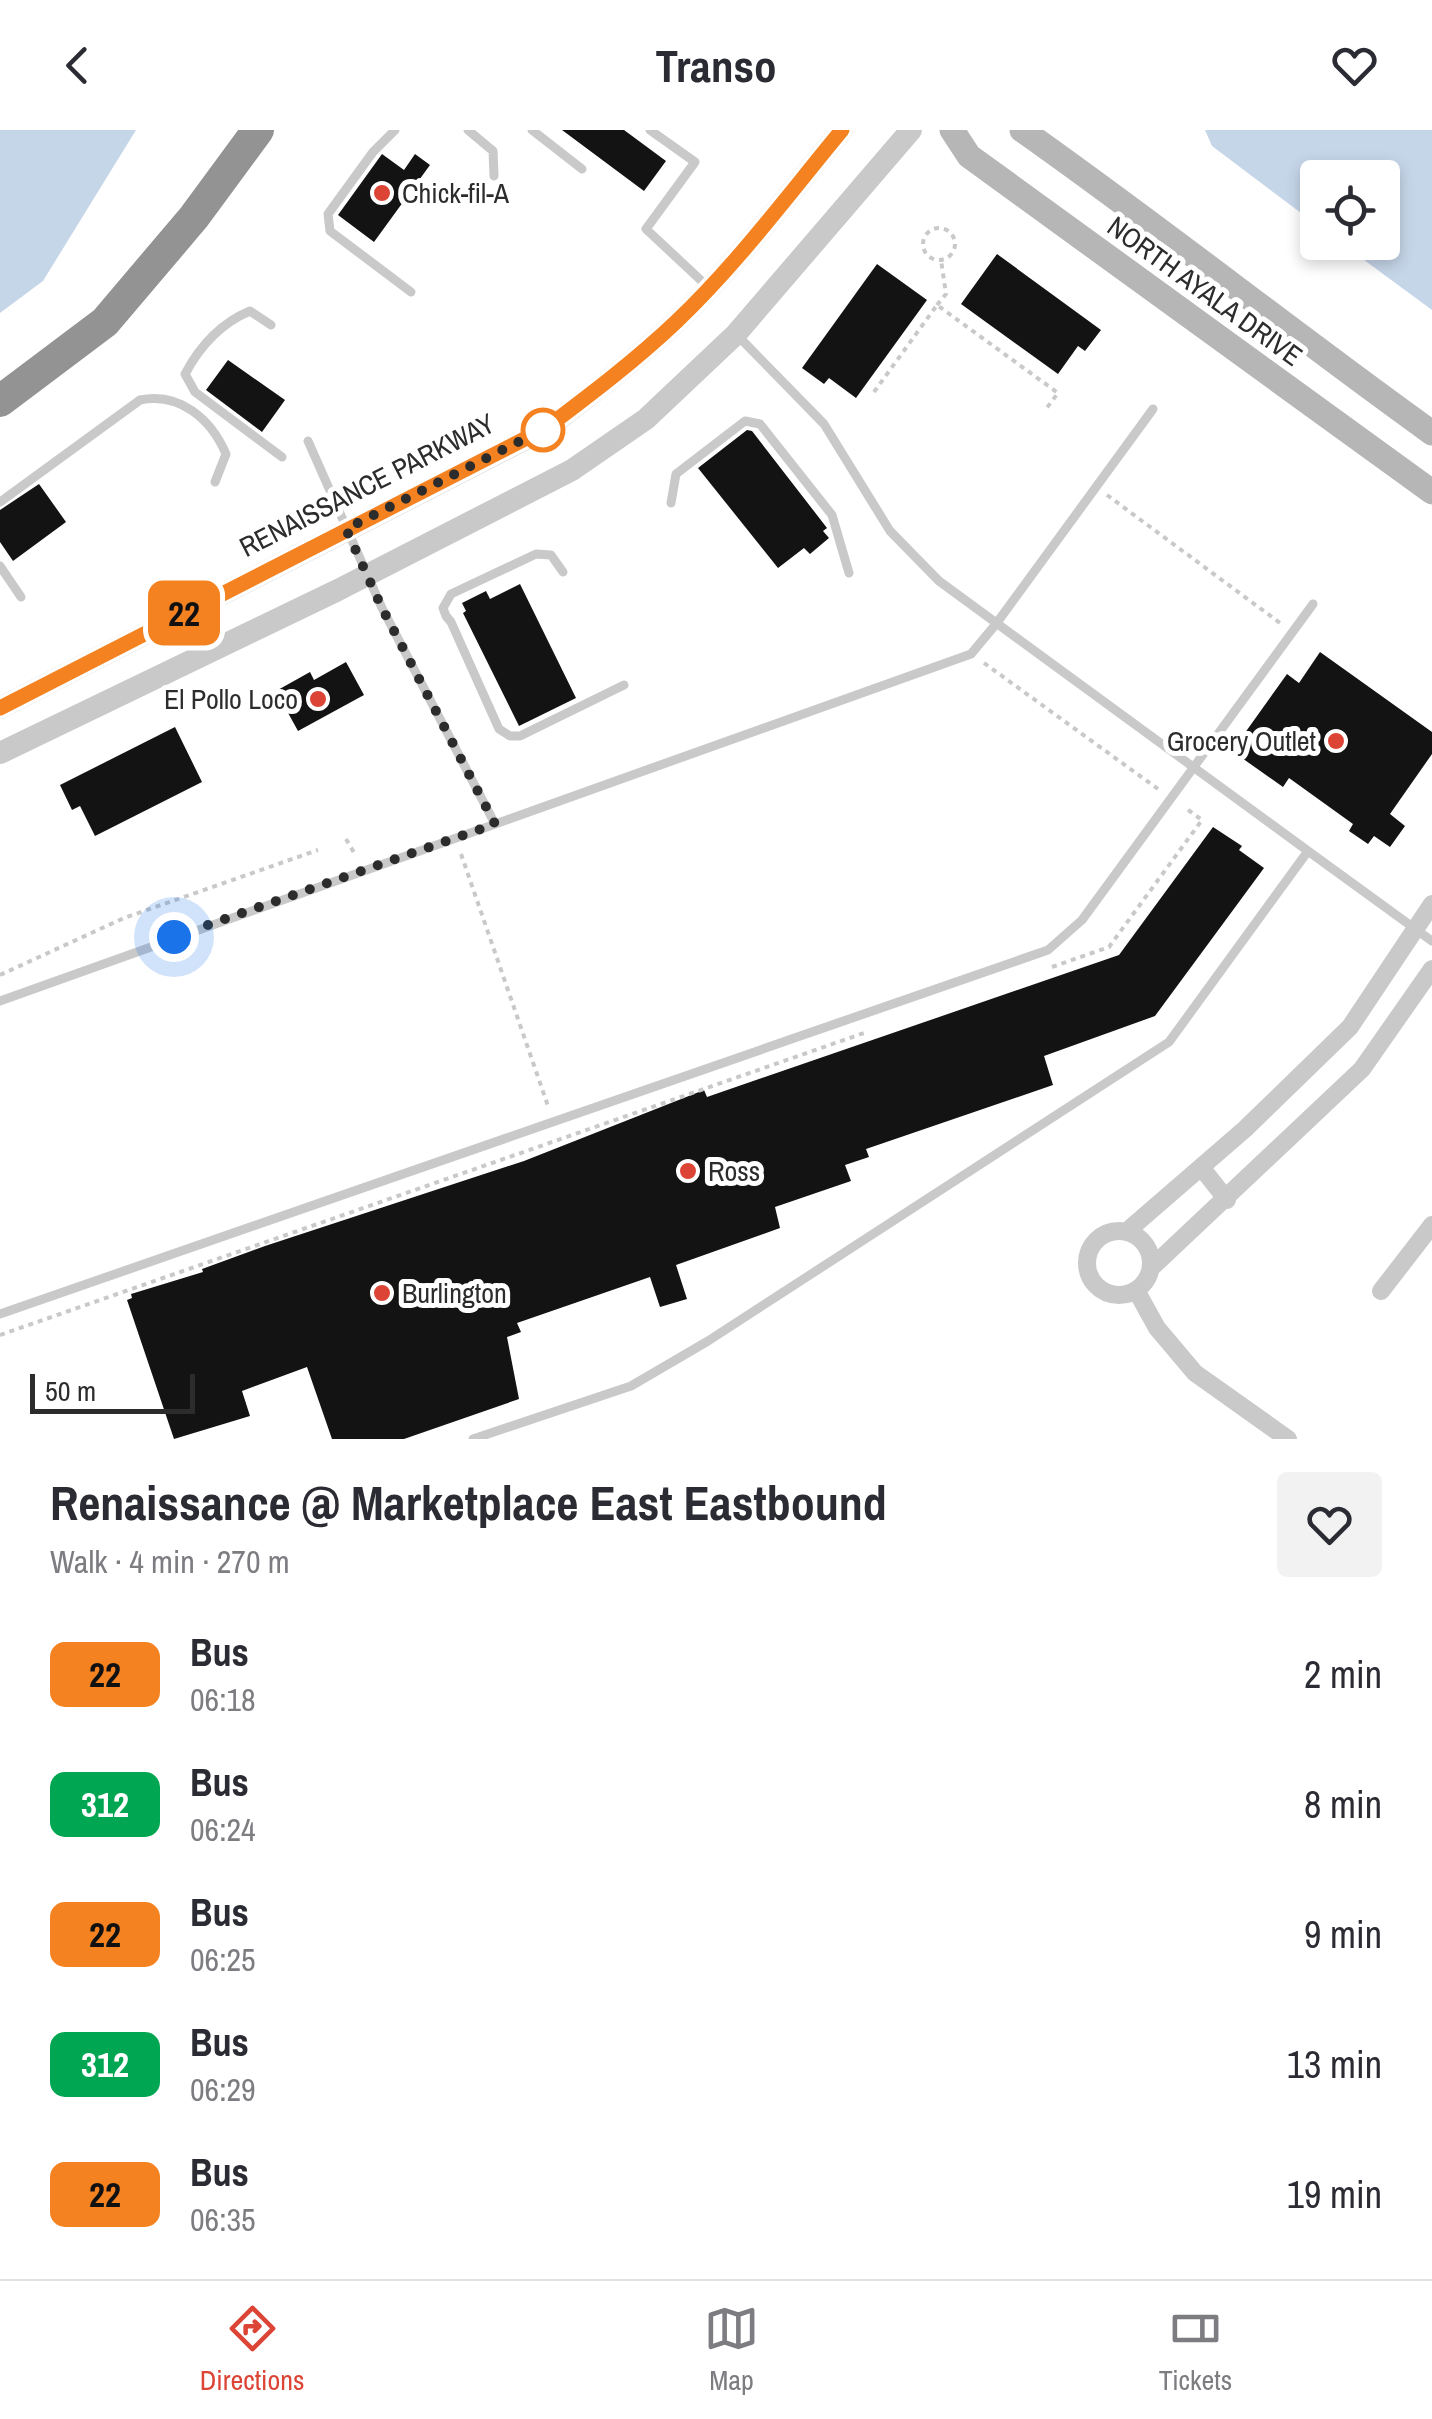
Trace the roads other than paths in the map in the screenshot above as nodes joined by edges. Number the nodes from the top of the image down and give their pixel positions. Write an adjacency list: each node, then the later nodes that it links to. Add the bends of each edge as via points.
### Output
1 (258, 130): 16 (highway, via 105,322)
2 (395, 130): 13 (lane, via 328,214 327,224)
3 (468, 130): 11 (lane, via 493,151)
4 (532, 130): 10 (lane)
5 (650, 130): 12 (lane, via 695,162 646,229)
6 (842, 130): 12 (street, RENAISSANCE PARKWAY)
7 (911, 130): 15 (street)
8 (952, 130): 22 (main road, NORTH AYALA DRIVE, via 968,156)
9 (1022, 130): 18 (main road, NORTH AYALA DRIVE)
10 (582, 169)
11 (494, 176)
12 (709, 288): 25 (street, RENAISSANCE PARKWAY, via 546,428)
13 (411, 292)
14 (271, 325): 20 (lane, via 250,311 231,319 185,374 194,392)
15 (736, 334): 29 (street, via 646,419 572,470); 32 (lane, via 824,424 890,531 939,582)
16 (0, 401)
17 (1153, 409): 32 (lane)
18 (1432, 433)
19 (308, 442): 25 (lane)
20 (282, 456)
21 (216, 482): 23 (lane, via 226,454 216,430 160,396 140,400)
22 (1432, 492)
23 (0, 502)
24 (671, 503): 28 (lane, via 676,474 746,420 760,424 832,515)
25 (346, 529): 29 (lane); 34 (street, RENAISSANCE PARKWAY)
26 (0, 566): 30 (lane)
27 (563, 572): 33 (lane, via 551,555 536,554 445,601 446,616 500,729 520,736)
28 (849, 573)
29 (367, 574): 35 (street); 37 (lane)
30 (21, 597)
31 (1314, 604): 36 (lane)
32 (996, 624): 36 (lane); 37 (lane, via 971,654 951,662)
33 (624, 685)
34 (0, 708)
35 (0, 754)
36 (1196, 766): 38 (lane); 51 (lane, via 1082,920 1048,950)
37 (495, 824): 43 (lane)
38 (1308, 851): 40 (lane); 52 (lane, via 1169,1042 631,1386)
39 (1432, 904): 40 (street)
40 (1415, 928): 41 (lane); 44 (street, via 1350,1027)
41 (1432, 941)
42 (1432, 970): 45 (street, via 1362,1069)
43 (0, 1001)
44 (1202, 1167): 45 (street); 47 (street)
45 (1227, 1200): 48 (street)
46 (1432, 1225): 50 (street)
47 (1126, 1232): 48 (street, via 1148,1250); 49 (street, via 1096,1241 1088,1272 1110,1294)
48 (1151, 1268): 49 (street)
49 (1136, 1290): 53 (street, via 1156,1328 1196,1373)
50 (1381, 1291)
51 (0, 1314)
52 (473, 1439)
53 (1288, 1439)

